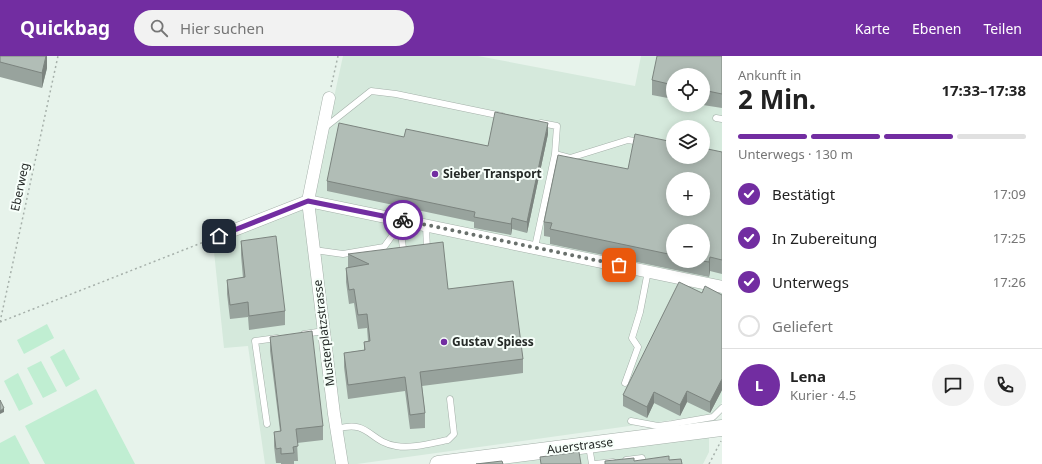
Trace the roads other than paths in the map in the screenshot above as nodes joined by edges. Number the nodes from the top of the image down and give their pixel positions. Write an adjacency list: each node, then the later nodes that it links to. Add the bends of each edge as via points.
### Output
1 (329, 98): 4 (street, Musterplatzstrasse)
2 (513, 118): 4 (lane, via 371,91)
3 (535, 122): 6 (lane, via 557,126)
4 (323, 130): 7 (street, Musterplatzstrasse)
5 (651, 145): 6 (lane, via 628,140 570,158)
6 (555, 154): 10 (lane)
7 (308, 201): 8 (street); 9 (street); 11 (street, Musterplatzstrasse)
8 (426, 225): 10 (street); 12 (lane)
9 (219, 236)
10 (535, 247): 14 (street)
11 (314, 250): 13 (lane, via 343,254 384,247 392,236 401,234); 16 (street, Musterplatzstrasse)
12 (427, 251)
13 (404, 258)
14 (648, 271): 15 (street); 19 (lane, via 632,338 638,347)
15 (722, 287)
16 (324, 331): 17 (lane); 24 (street, Musterplatzstrasse)
17 (293, 336)
18 (286, 337): 23 (lane, via 255,341)
19 (626, 383)
20 (450, 399): 24 (lane, via 454,434 448,440 396,447 360,427 350,425)
21 (722, 408): 25 (lane, via 713,417)
22 (631, 421): 25 (lane)
23 (267, 424)
24 (337, 429): 28 (street, Musterplatzstrasse)
25 (668, 429): 26 (main road, Auerstrasse); 27 (main road, Auerstrasse)
26 (721, 433)
27 (589, 444): 29 (main road, Auerstrasse, via 524,456); 30 (lane)
28 (342, 464)
29 (438, 464)
30 (592, 464)
31 (595, 464): 32 (lane, via 642,458)
32 (643, 464)

